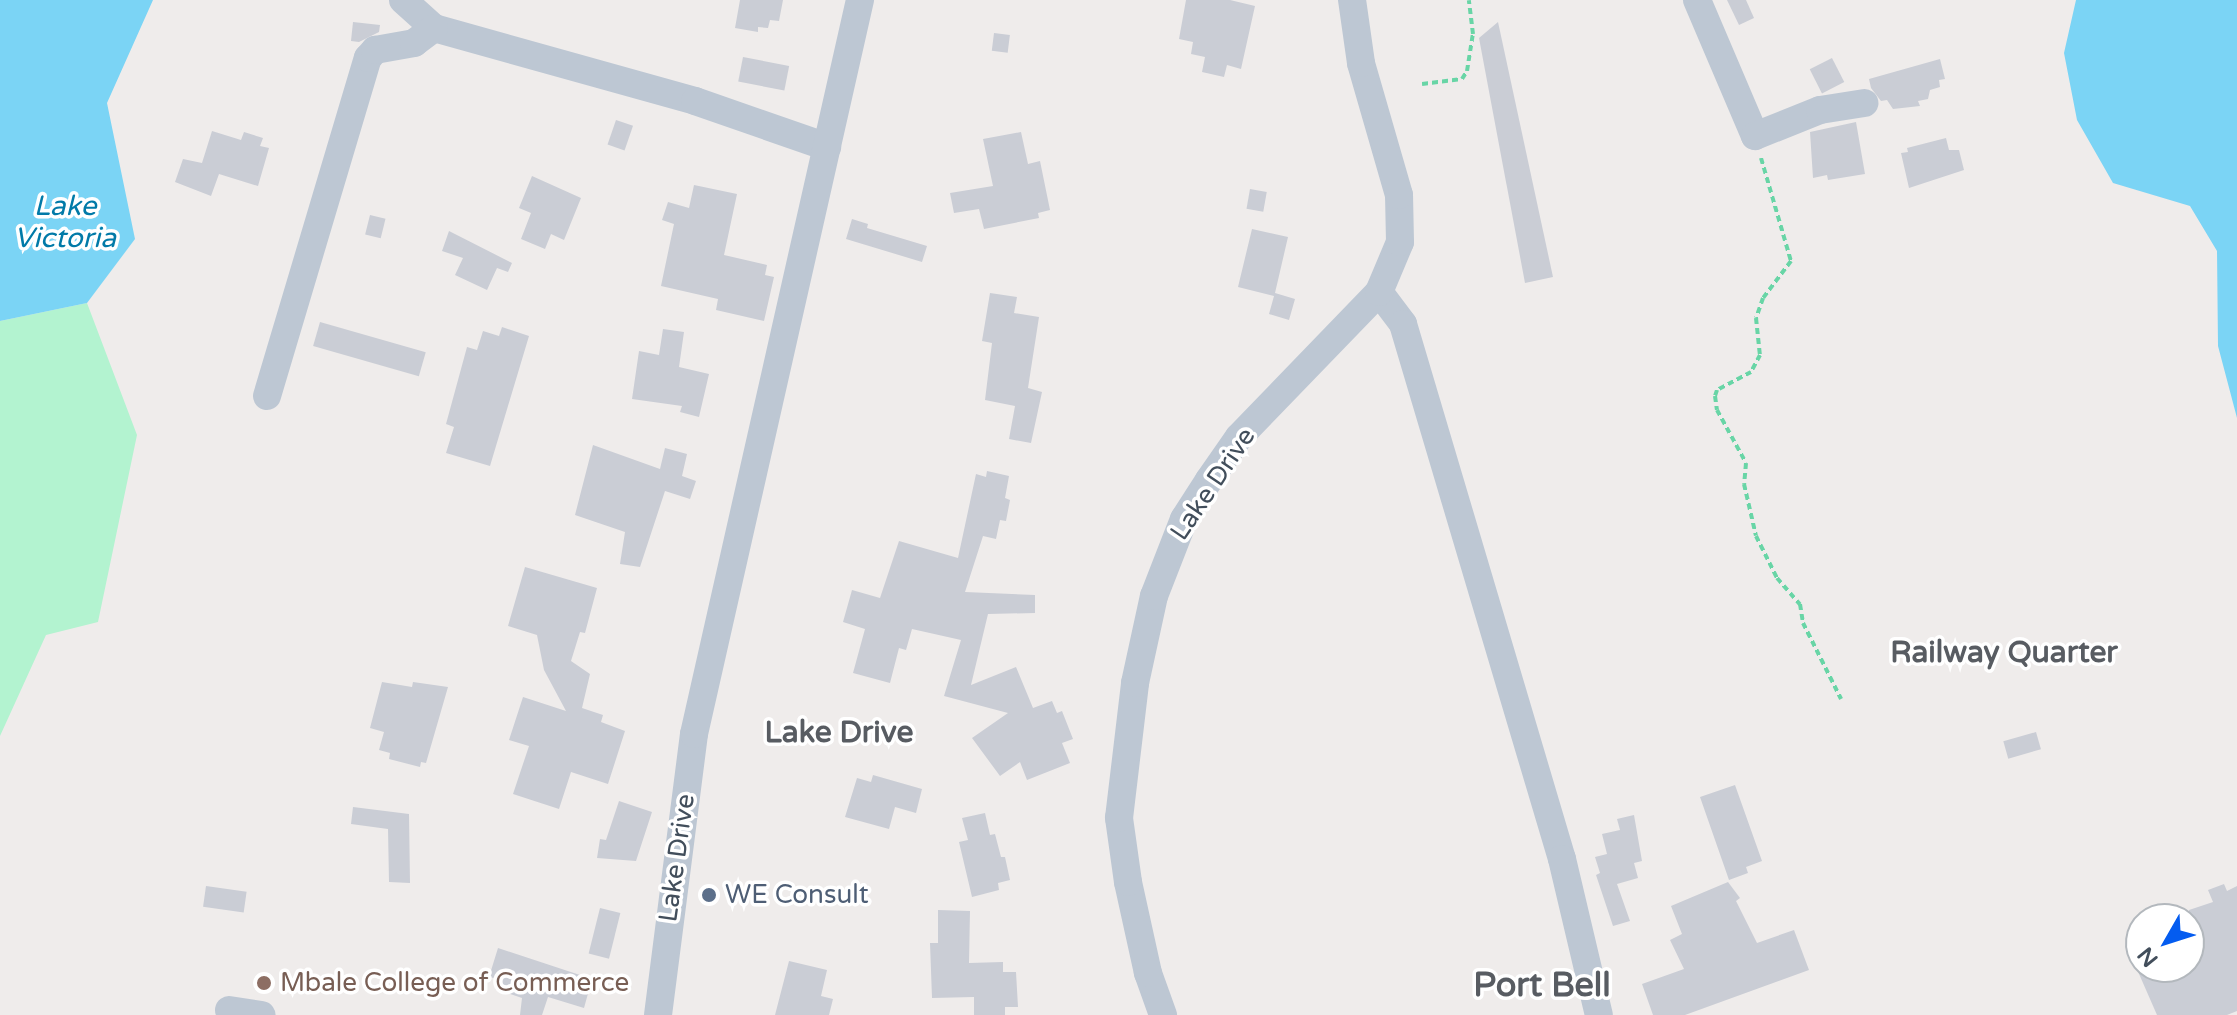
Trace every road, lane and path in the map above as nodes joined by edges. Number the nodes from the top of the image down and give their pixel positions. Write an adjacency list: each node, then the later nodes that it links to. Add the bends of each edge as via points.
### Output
1 (403, 0): 6 (street)
2 (860, 0): 10 (street, Lake Drive)
3 (1352, 0): 11 (street, Lake Drive, via 1361,63 1399,195 1400,242)
4 (1469, 0): 7 (path, via 1473,34 1467,71 1462,79)
5 (1697, 0): 9 (street)
6 (434, 28): 10 (street, via 695,101); 12 (street, via 414,43 375,50 368,58)
7 (1422, 84)
8 (1864, 103): 9 (street, via 1820,110)
9 (1755, 136): 13 (path, via 1791,261 1763,298 1756,318 1760,355 1751,372 1717,390 1717,410 1746,463 1744,484 1756,536 1777,578 1800,604 1803,623)
10 (827, 147): 16 (street, Lake Drive, via 694,734)
11 (1379, 292): 17 (street, Lake Drive, via 1239,437 1184,519 1165,559 1140,651 1119,818 1148,973); 18 (street, via 1403,324 1562,859)
12 (267, 396)
13 (1841, 699)
14 (229, 1010): 15 (street)
15 (262, 1015)
16 (658, 1015)
17 (1163, 1015)
18 (1599, 1015)

